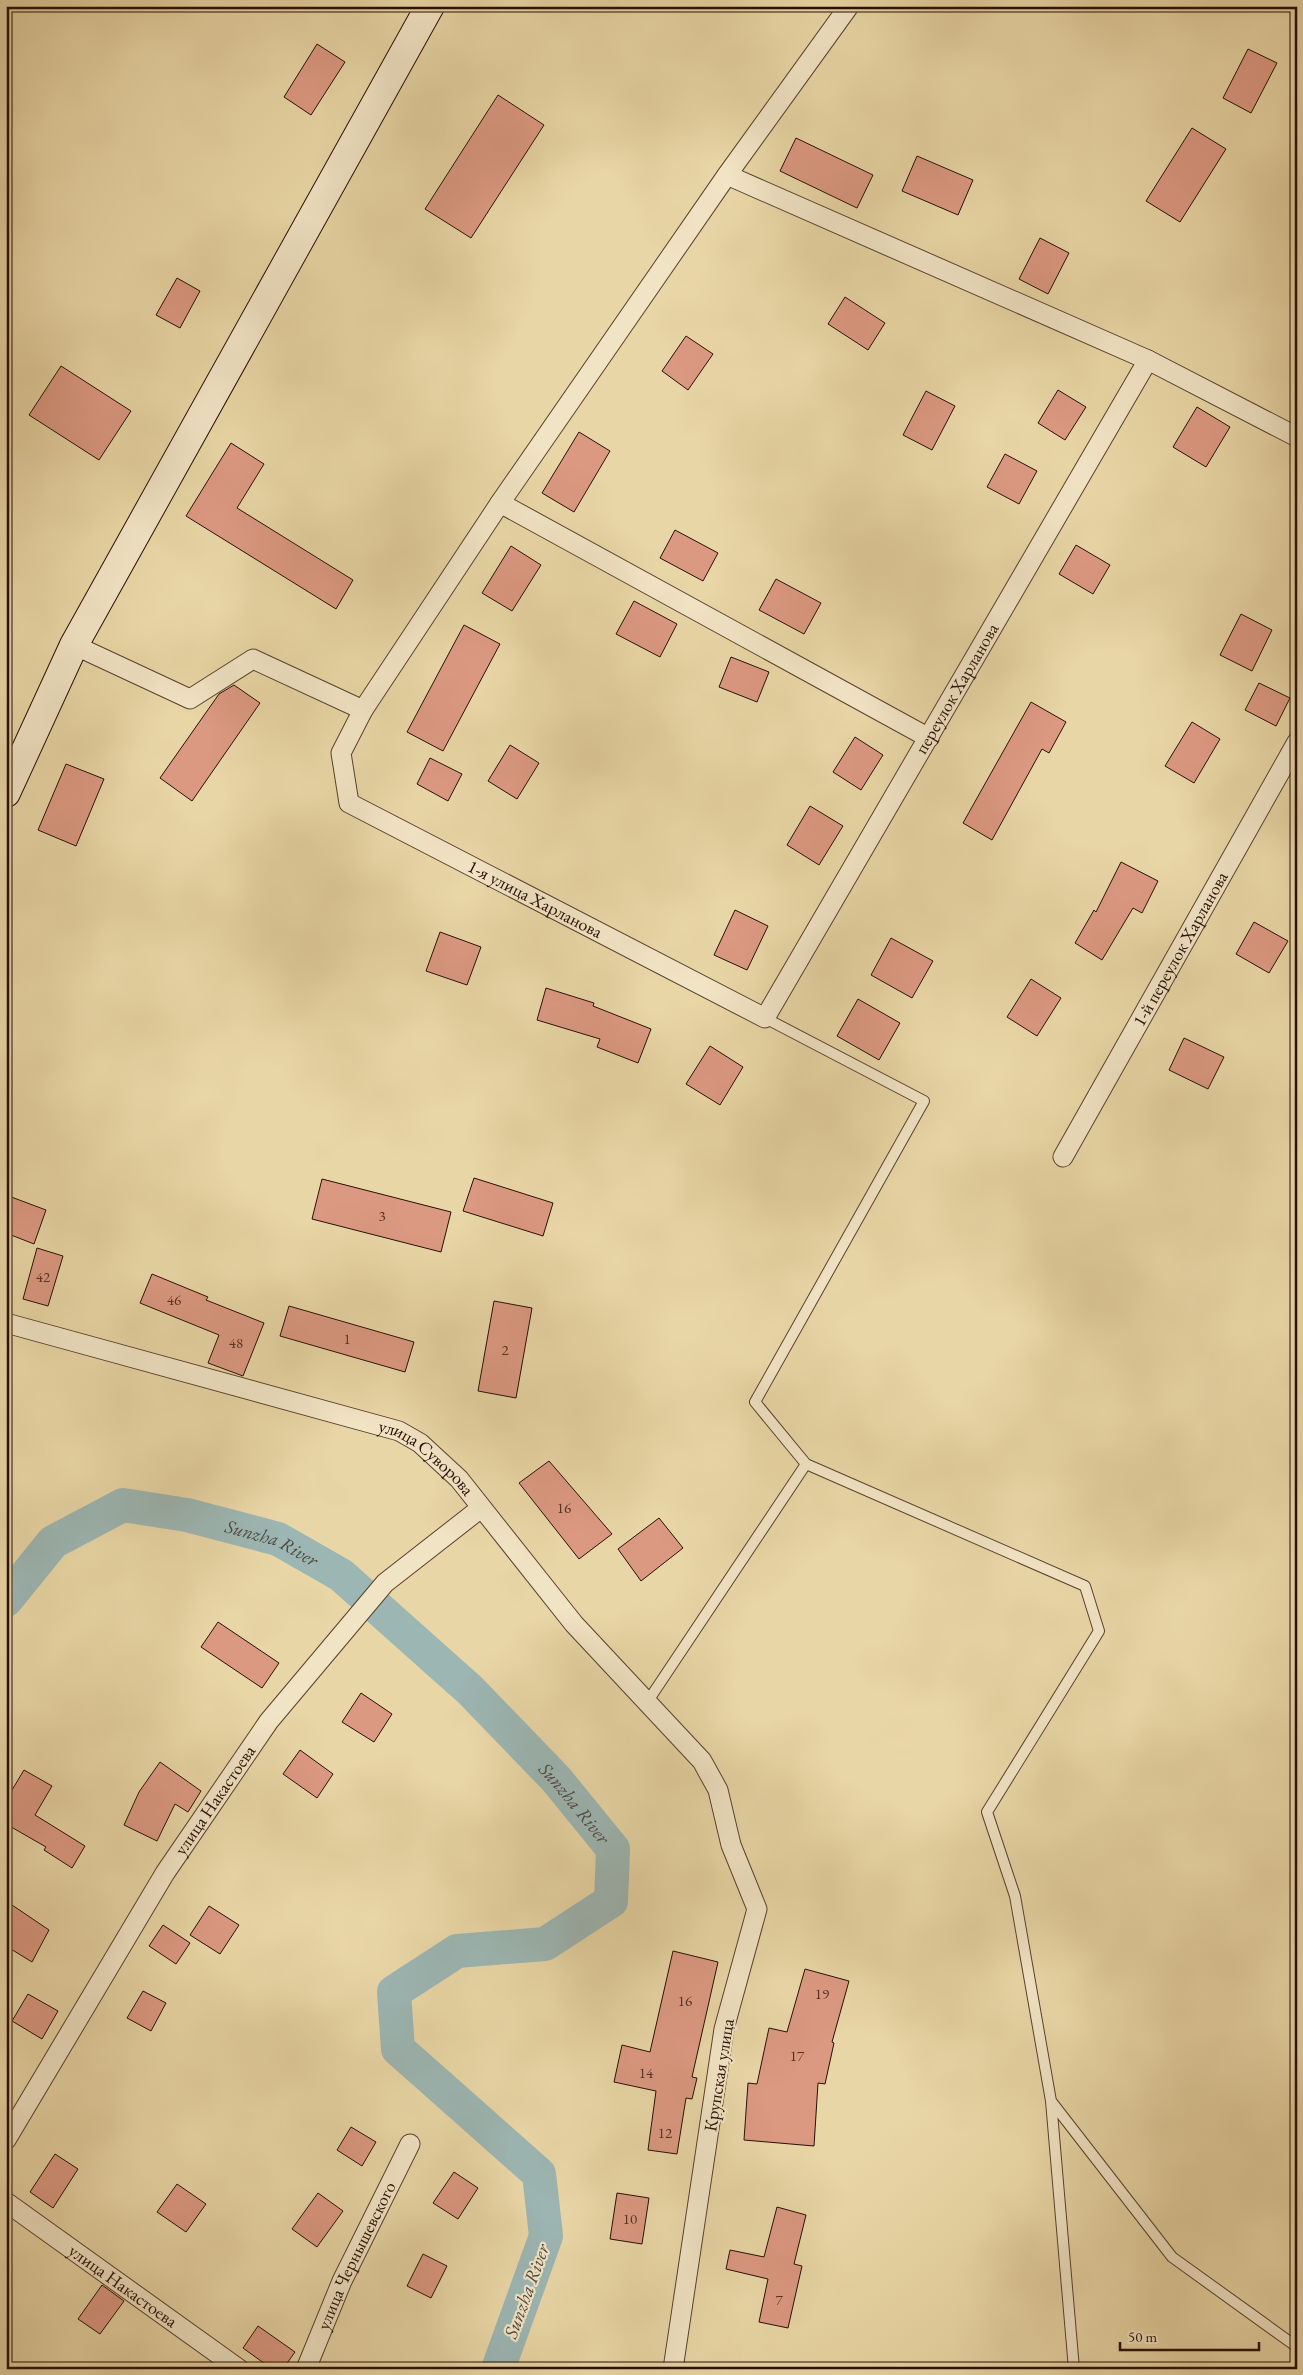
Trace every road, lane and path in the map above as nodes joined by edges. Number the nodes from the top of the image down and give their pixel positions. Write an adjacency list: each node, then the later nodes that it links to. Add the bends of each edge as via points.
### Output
1 (430, 6): 7 (street)
2 (849, 6): 3 (street)
3 (727, 175): 4 (street); 6 (street)
4 (1148, 360): 5 (street); 9 (street, переулок Харланова)
5 (1297, 437)
6 (500, 503): 8 (street); 9 (street)
7 (74, 645): 8 (street, via 190,699 253,659); 11 (street)
8 (363, 710): 12 (street, 1-я улица Харланова, via 341,752 349,803)
9 (929, 738): 12 (street, переулок Харланова)
10 (1297, 742): 13 (street, 1-й переулок Харланова)
11 (6, 792)
12 (765, 1018): 15 (lane, via 924,1101 755,1402)
13 (1063, 1157)
14 (6, 1323): 16 (street, улица Суворова, via 399,1431 420,1443 459,1479)
15 (806, 1464): 17 (lane); 19 (lane, via 1085,1586 1099,1632 986,1812 1015,1896)
16 (481, 1508): 17 (street, улица Суворова, via 574,1624); 20 (street, улица Накастоева, via 385,1584 269,1721 165,1872)
17 (648, 1701): 18 (street, улица Суворова, via 702,1761)
18 (718, 1790): 26 (street, Крупская улица, via 731,1845 757,1909 724,2029)
19 (1051, 2101): 23 (lane, via 1172,2257); 27 (lane)
20 (6, 2140)
21 (410, 2144): 25 (street, улица Чернышевского, via 342,2281)
22 (6, 2202): 24 (street, улица Накастоева)
23 (1297, 2347)
24 (239, 2369)
25 (306, 2369)
26 (673, 2369)
27 (1074, 2369)

